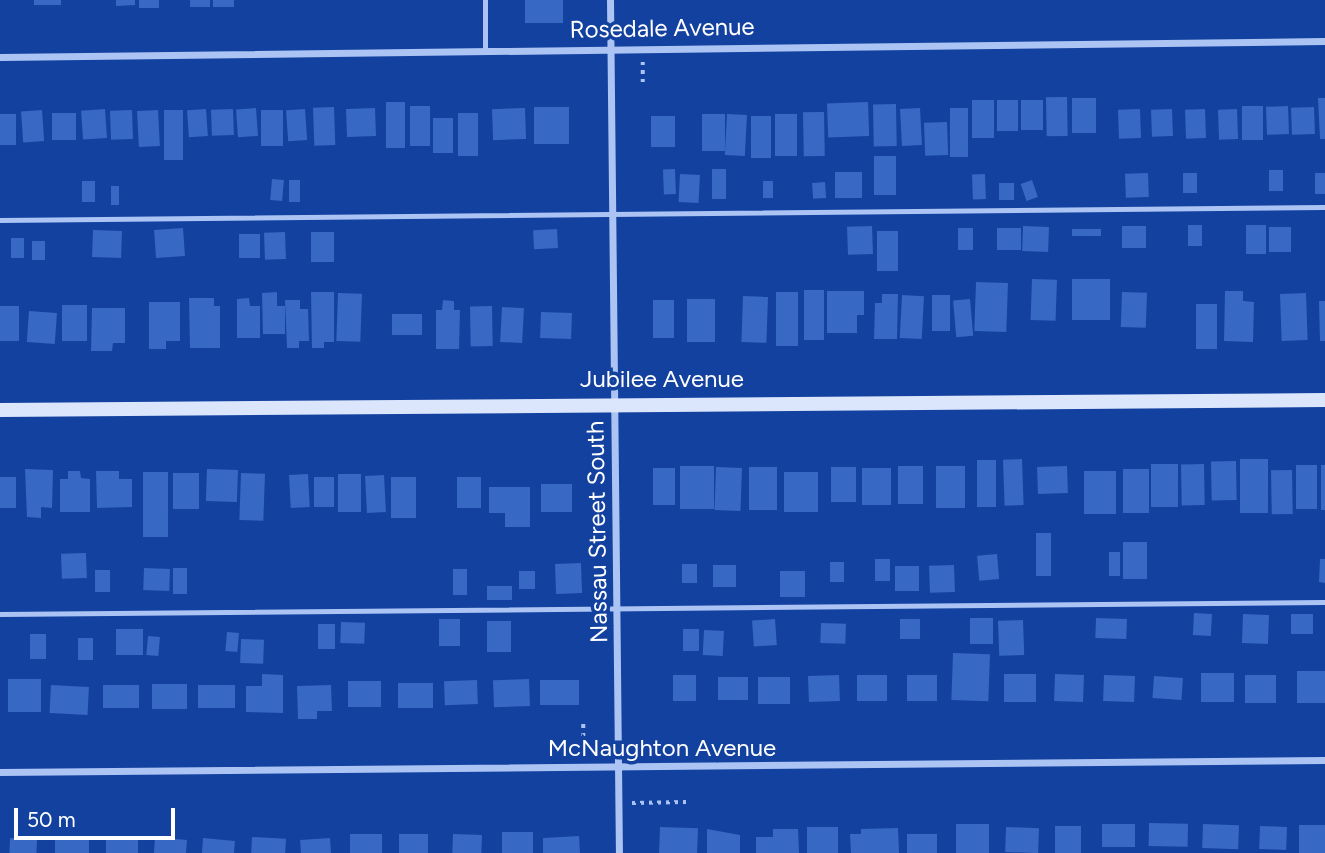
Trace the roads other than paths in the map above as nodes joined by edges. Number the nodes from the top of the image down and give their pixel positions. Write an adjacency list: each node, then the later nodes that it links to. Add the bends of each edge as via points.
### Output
1 (485, 0): 5 (lane)
2 (610, 0): 4 (street, Nassau Street South)
3 (1325, 41): 4 (street, Rosedale Avenue)
4 (610, 48): 5 (street, Rosedale Avenue); 8 (street, Nassau Street South)
5 (485, 49): 6 (street, Rosedale Avenue)
6 (0, 57)
7 (1325, 207): 8 (lane)
8 (612, 213): 9 (lane); 11 (street, Nassau Street South)
9 (0, 219)
10 (1325, 400): 11 (main road, Jubilee Avenue)
11 (615, 402): 12 (main road, Jubilee Avenue); 14 (street, Nassau Street South)
12 (0, 410)
13 (1325, 602): 14 (lane)
14 (618, 608): 15 (lane); 17 (street, Nassau Street South)
15 (0, 614)
16 (1325, 760): 17 (street, McNaughton Avenue)
17 (620, 767): 18 (street, McNaughton Avenue); 19 (street, Nassau Street South)
18 (0, 772)
19 (619, 853)

